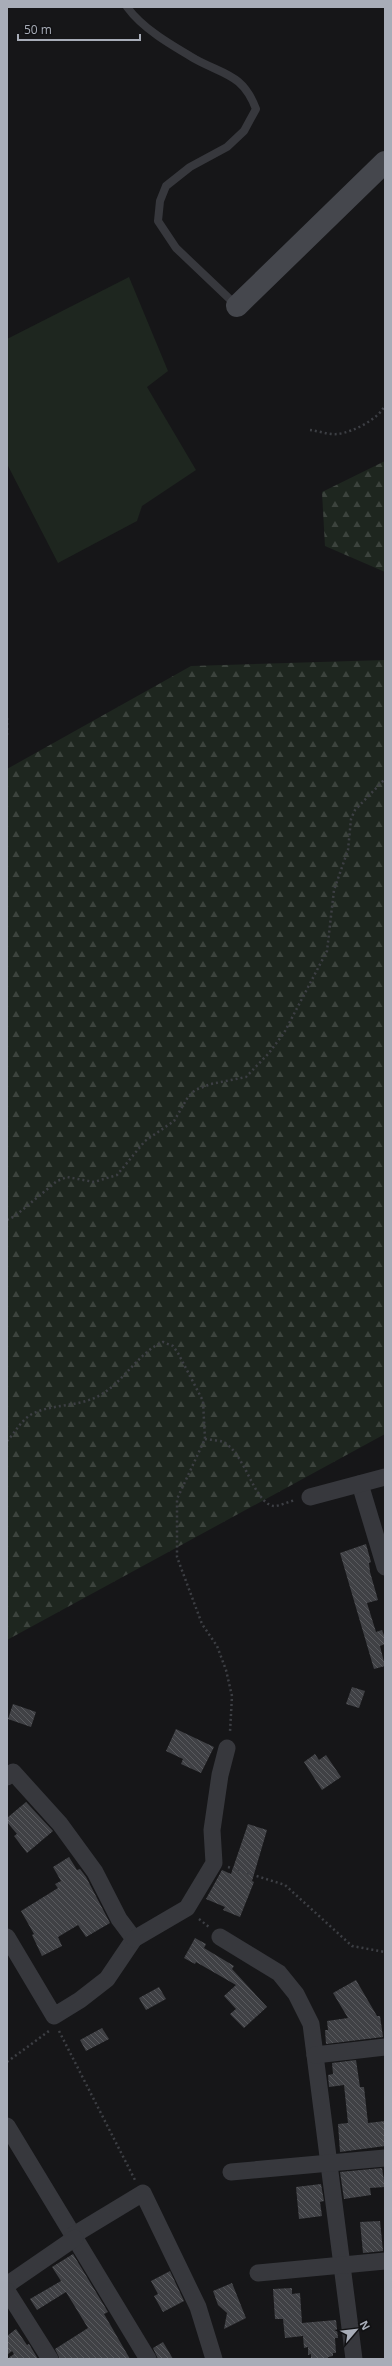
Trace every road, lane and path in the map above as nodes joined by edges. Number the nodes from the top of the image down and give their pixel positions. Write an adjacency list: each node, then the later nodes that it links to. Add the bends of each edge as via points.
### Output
1 (127, 7): 3 (lane, via 162,39 196,59 231,75 250,93 256,109 244,131 227,147 190,167 166,186 160,201 158,221 176,248)
2 (385, 162): 3 (street)
3 (237, 306)
4 (385, 405): 5 (path, via 369,423 338,434)
5 (310, 430)
6 (7, 718): 7 (path)
7 (7, 736)
8 (385, 779): 9 (path, via 356,810 352,819 348,850 334,890 327,951 284,1033 268,1053 246,1077 211,1084 196,1090 188,1097 174,1121 145,1140 117,1174 106,1180 94,1182 67,1177 57,1181)
9 (7, 1220)
10 (205, 1439): 11 (path, via 203,1401 178,1352 173,1346 163,1342 153,1346 116,1384 101,1394 81,1404 31,1415); 14 (path, via 222,1441 230,1446 266,1503 274,1506); 16 (path, via 177,1499 177,1557 202,1624 217,1646 226,1670 232,1696 232,1726)
11 (7, 1441)
12 (385, 1477): 13 (street)
13 (360, 1484): 14 (street); 15 (street)
14 (310, 1497)
15 (385, 1566)
16 (227, 1748): 18 (street, via 220,1775 212,1830)
17 (7, 1777): 22 (street, via 13,1772 60,1824 95,1872 118,1919)
18 (214, 1863): 19 (street); 23 (path, via 285,1885 352,1946)
19 (187, 1908): 21 (path); 22 (street)
20 (7, 1937): 24 (street)
21 (220, 1937): 26 (street, via 279,1973 296,1994 311,2024)
22 (134, 1940): 24 (street, via 107,1979)
23 (385, 1952)
24 (55, 2021): 27 (path); 32 (path)
25 (385, 2047): 26 (street)
26 (315, 2055): 30 (street)
27 (7, 2062)
28 (7, 2126): 33 (street)
29 (385, 2158): 30 (street)
30 (329, 2164): 31 (street); 35 (street)
31 (231, 2172)
32 (142, 2194): 33 (street); 40 (street, via 198,2307)
33 (73, 2237): 37 (street); 39 (street)
34 (385, 2261): 35 (street)
35 (342, 2265): 36 (street); 41 (street)
36 (258, 2273)
37 (8, 2284): 38 (street)
38 (50, 2359)
39 (148, 2359)
40 (214, 2359)
41 (354, 2359)

